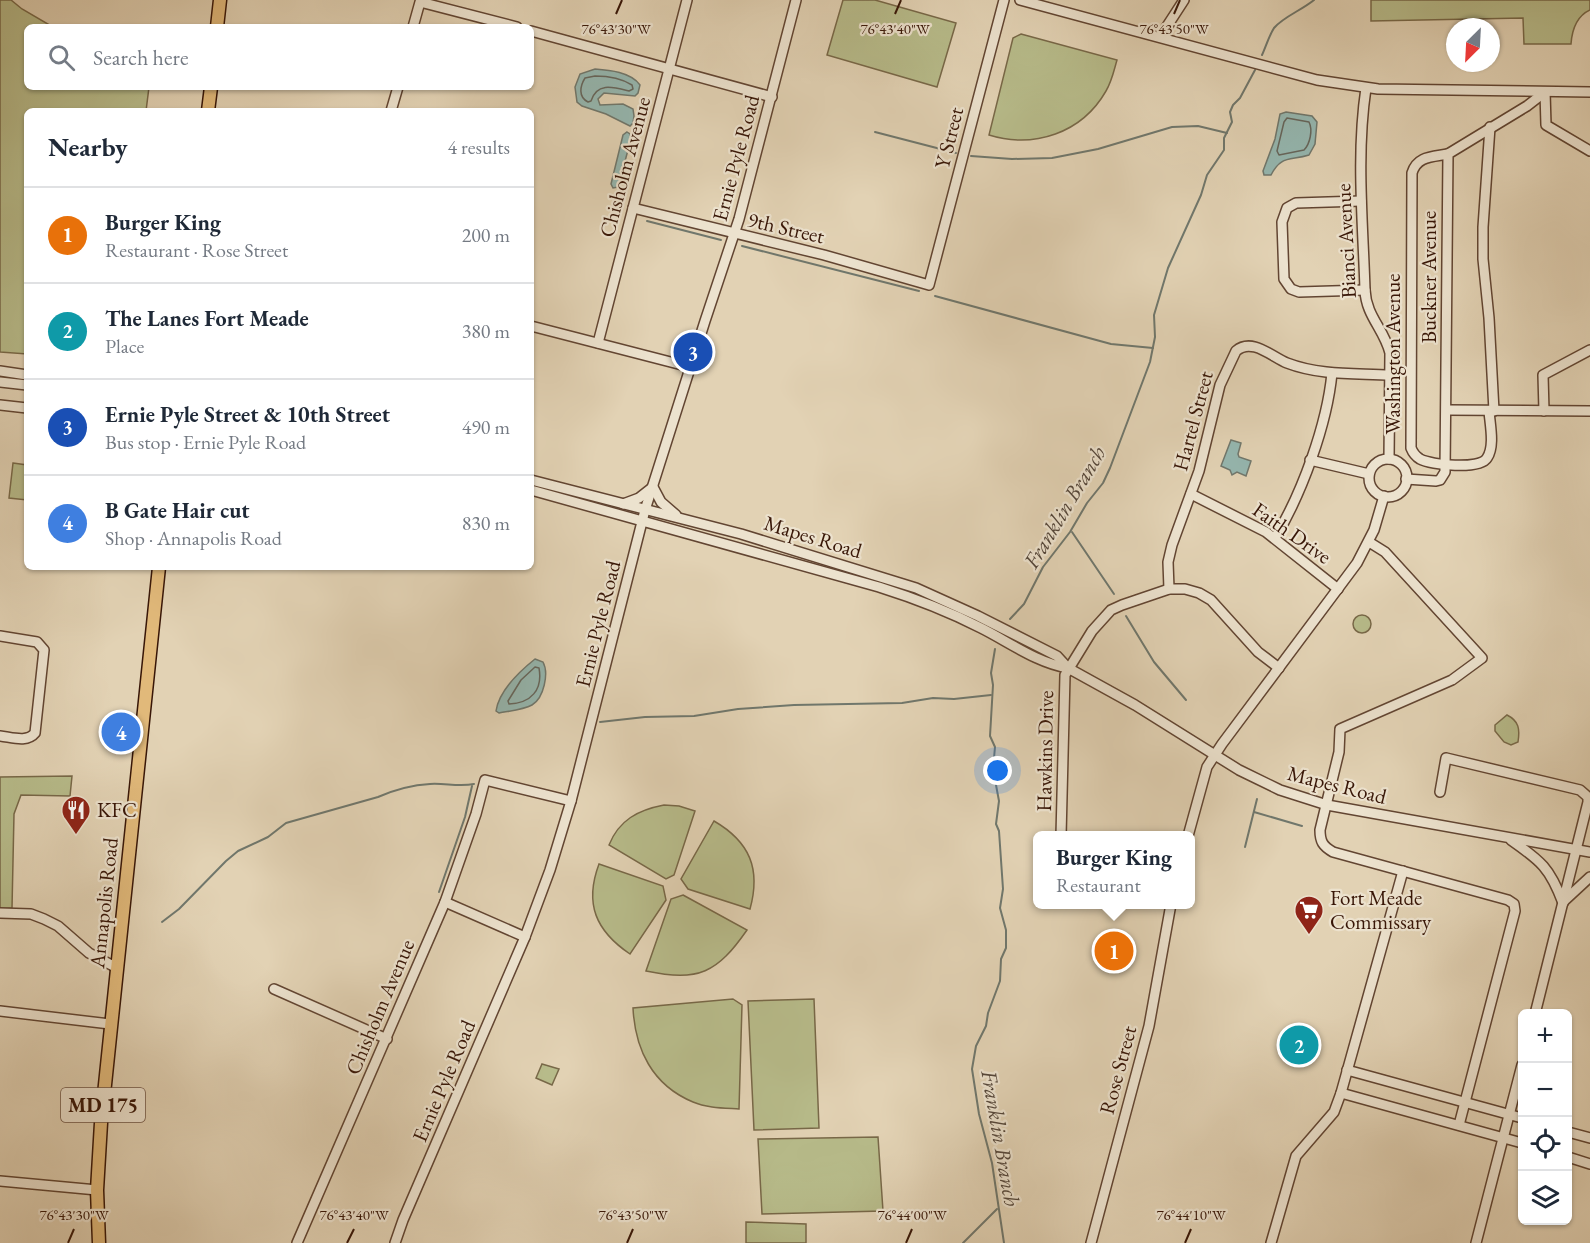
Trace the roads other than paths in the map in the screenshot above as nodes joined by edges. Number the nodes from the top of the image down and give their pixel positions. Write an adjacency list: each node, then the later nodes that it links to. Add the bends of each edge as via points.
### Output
1 (220, 0): 7 (main road)
2 (687, 0): 12 (street, Chisholm Avenue)
3 (796, 0): 18 (street, Ernie Pyle Road)
4 (1004, 0): 27 (street, Y Street)
5 (1020, 0): 11 (street)
6 (1185, 0): 11 (street)
7 (217, 24)
8 (414, 24): 9 (street, via 420,2)
9 (505, 24)
10 (534, 32): 12 (street)
11 (1160, 37): 13 (street, via 1317,80)
12 (670, 68): 18 (street); 25 (street, Chisholm Avenue)
13 (1366, 88): 16 (street); 24 (street, Bianci Avenue)
14 (211, 90): 19 (main road)
15 (397, 90): 20 (street)
16 (1545, 92): 17 (street); 21 (street); 22 (street, via 1546,125)
17 (1590, 92)
18 (772, 97): 26 (street, Ernie Pyle Road)
19 (208, 108)
20 (392, 108)
21 (1490, 128): 23 (street); 42 (street, Washington Avenue, via 1483,248)
22 (1590, 151)
23 (1448, 154): 41 (street, Buckner Avenue); 47 (street, Washington Avenue, via 1419,160 1412,173 1411,448 1418,458)
24 (1361, 201): 28 (street, Bianci Avenue); 28 (street, via 1291,205 1284,212 1284,279 1299,292)
25 (633, 208): 26 (street, 9th Street); 30 (street, Chisholm Avenue)
26 (734, 234): 27 (street, 9th Street); 32 (street, Ernie Pyle Road)
27 (929, 285)
28 (1365, 290): 36 (street, Bianci Avenue, via 1367,308 1388,345)
29 (534, 327): 30 (street)
30 (598, 343): 32 (street)
31 (1590, 350): 43 (street, via 1544,375)
32 (690, 367): 51 (street, Ernie Pyle Road)
33 (0, 371): 35 (street)
34 (1332, 373): 36 (street, Hartel Street); 46 (street, via 1326,414); 53 (street, Hartel Street, via 1300,367 1250,345 1240,347 1220,385)
35 (24, 375)
36 (1390, 375): 45 (street, Bianci Avenue)
37 (0, 382): 38 (street)
38 (24, 384)
39 (0, 405): 40 (street)
40 (24, 408)
41 (1447, 410): 42 (street); 47 (street, Buckner Avenue)
42 (1491, 411): 43 (street); 47 (street, Washington Avenue, via 1491,446 1484,462)
43 (1544, 411): 44 (street)
44 (1590, 411)
45 (1389, 459): 48 (street, via 1375,464); 49 (street, via 1402,465)
46 (1310, 460): 48 (street); 59 (street, via 1291,510)
47 (1445, 465): 49 (street, via 1443,477 1436,481)
48 (1370, 474): 54 (street, via 1370,484)
49 (1406, 479): 54 (street, via 1400,492)
50 (534, 481): 55 (street, Mapes Road)
51 (653, 487): 55 (street); 56 (street, Ernie Pyle Road); 57 (street, via 661,502)
52 (534, 491): 58 (street, Mapes Road)
53 (1191, 494): 59 (street, Faith Drive); 62 (street, Hartel Street, via 1170,553)
54 (1384, 496): 60 (street)
55 (623, 504): 56 (street, Mapes Road)
56 (645, 510): 57 (street, Mapes Road); 58 (street, Ernie Pyle Road)
57 (680, 518): 65 (street, Mapes Road, via 916,588 1057,656)
58 (642, 521): 65 (street, Mapes Road, via 917,599 1053,666); 70 (street, Ernie Pyle Road)
59 (1275, 538): 63 (street, Faith Drive)
60 (1369, 542): 63 (street); 71 (street, via 1385,552 1482,658 1452,680 1340,729)
61 (159, 570): 84 (main road, Annapolis Road / MD 175)
62 (1169, 589): 65 (street, via 1122,605 1104,616); 66 (street, via 1192,591 1211,600 1258,652)
63 (1338, 589): 66 (street)
64 (0, 636): 67 (street, via 37,642 44,650 35,733 26,739)
65 (1068, 668): 68 (street, Mapes Road); 72 (street, Hawkins Drive, via 1064,689)
66 (1279, 668): 68 (street)
67 (0, 736)
68 (1214, 756): 71 (street, Mapes Road, via 1280,790); 73 (street, via 1203,777)
69 (1440, 792): 75 (street, via 1446,758 1580,790 1588,802)
70 (571, 801): 79 (street, Chisholm Avenue, via 485,780); 83 (street, Ernie Pyle Road)
71 (1327, 805): 74 (street, Mapes Road); 77 (street, via 1320,830 1325,847)
72 (1061, 831)
73 (1189, 831)
74 (1509, 838): 75 (street, Mapes Road); 80 (street, via 1547,868)
75 (1576, 850): 76 (street, Mapes Road); 80 (street)
76 (1590, 852)
77 (1403, 871): 90 (street); 93 (street, via 1514,904)
78 (1590, 877): 80 (street)
79 (445, 902): 83 (street); 89 (street, Chisholm Avenue)
80 (1563, 903): 86 (street)
81 (1170, 909): 108 (street, Rose Street, via 1149,1026)
82 (0, 913): 84 (street, via 31,914 44,919 89,953)
83 (525, 937): 107 (street, Ernie Pyle Road)
84 (117, 968): 88 (main road, Annapolis Road / MD 175)
85 (274, 989): 89 (street)
86 (1536, 1009)
87 (0, 1011): 88 (street)
88 (110, 1024): 104 (main road, Annapolis Road / MD 175)
89 (387, 1039): 106 (street, Chisholm Avenue)
90 (1347, 1070): 92 (street); 93 (street)
91 (1518, 1081): 94 (street)
92 (1341, 1093): 96 (street); 109 (street, via 1334,1112 1296,1156)
93 (1465, 1102): 94 (street); 96 (street)
94 (1510, 1114): 95 (street); 98 (street)
95 (1519, 1117)
96 (1459, 1125): 98 (street)
97 (1572, 1132): 99 (street)
98 (1504, 1137): 100 (street); 110 (street)
99 (1590, 1138)
100 (1518, 1142)
101 (1572, 1158): 102 (street)
102 (1590, 1164)
103 (0, 1180): 104 (street)
104 (97, 1190): 105 (main road, Annapolis Road / MD 175)
105 (99, 1243)
106 (297, 1243)
107 (395, 1243)
108 (1091, 1243)
109 (1271, 1243)
110 (1476, 1243)

